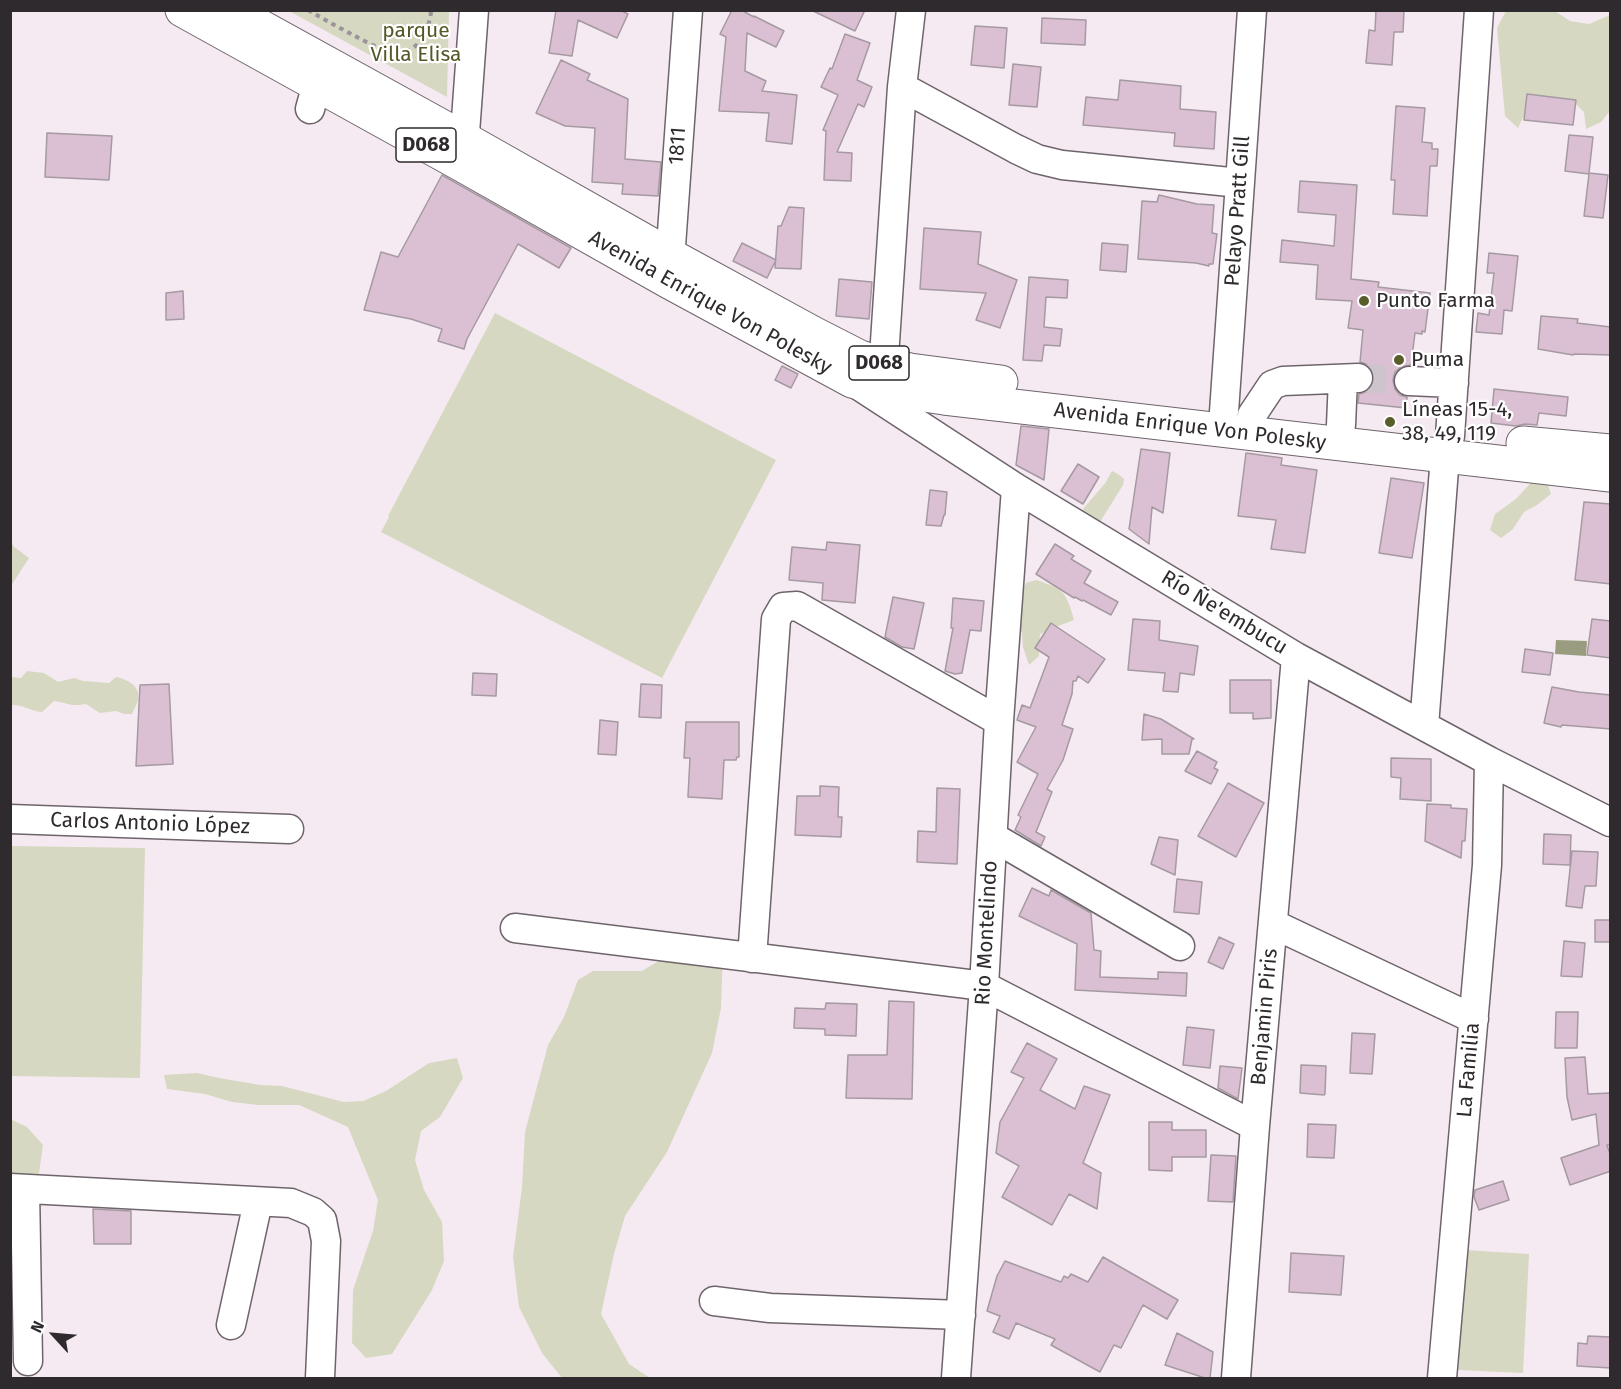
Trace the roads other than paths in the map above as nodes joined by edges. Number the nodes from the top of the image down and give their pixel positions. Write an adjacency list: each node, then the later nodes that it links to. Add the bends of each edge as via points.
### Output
1 (182, 10): 8 (main road, Avenida Enrique Von Polesky / D068)
2 (231, 10): 8 (main road, Avenida Enrique Von Polesky / D068)
3 (474, 10): 10 (street)
4 (688, 10): 12 (street, 1811)
5 (911, 10): 9 (street)
6 (1252, 10): 11 (street, Pelayo Pratt Gill)
7 (1479, 10): 15 (street)
8 (318, 86): 10 (main road, Avenida Enrique Von Polesky / D068)
9 (902, 87): 11 (street, via 1037,159 1062,165); 13 (street)
10 (463, 152): 12 (main road, Avenida Enrique Von Polesky / D068)
11 (1240, 183): 16 (street, Pelayo Pratt Gill)
12 (669, 269): 13 (main road, Avenida Enrique Von Polesky / D068)
13 (873, 378): 16 (main road, Avenida Enrique Von Polesky / D068, via 910,370); 18 (main road, Avenida Enrique Von Polesky / D068, via 944,398); 21 (street, Río Ñe'embucu)
14 (1409, 381): 15 (street)
15 (1454, 383): 18 (street)
16 (1238, 413): 17 (main road, Avenida Enrique Von Polesky / D068); 17 (street, via 1272,385 1283,381 1351,378)
17 (1341, 425): 18 (main road, Avenida Enrique Von Polesky / D068)
18 (1448, 446): 19 (main road, Avenida Enrique Von Polesky / D068); 20 (main road, Avenida Enrique Von Polesky / D068); 24 (street)
19 (1611, 451)
20 (1611, 475)
21 (1016, 488): 22 (street, Río Ñe'embucu); 23 (street, Rio Montelindo)
22 (1296, 657): 24 (street, Río Ñe'embucu); 30 (street, Benjamin Piris)
23 (999, 721): 29 (street, Rio Montelindo); 33 (street, via 797,606 783,607 776,619)
24 (1424, 726): 25 (street, Río Ñe'embucu)
25 (1489, 761): 27 (street, Río Ñe'embucu); 35 (street, La Familia, via 1487,865)
26 (10, 819): 28 (street, Carlos Antonio López)
27 (1611, 822)
28 (289, 829)
29 (993, 837): 32 (street); 34 (street, Rio Montelindo)
30 (1273, 924): 35 (street); 36 (street, Benjamin Piris)
31 (515, 928): 33 (street)
32 (1180, 945)
33 (752, 958): 34 (street)
34 (984, 986): 36 (street); 40 (street, Rio Montelindo)
35 (1474, 1019): 46 (street, La Familia)
36 (1255, 1126): 45 (street, Benjamin Piris)
37 (18, 1189): 38 (street); 42 (street)
38 (258, 1202): 41 (street); 43 (street, via 291,1203 322,1220 326,1241)
39 (714, 1301): 40 (street, via 770,1308)
40 (961, 1315): 44 (street, Rio Montelindo)
41 (231, 1325)
42 (28, 1361)
43 (320, 1378)
44 (956, 1378)
45 (1236, 1378)
46 (1442, 1378)

